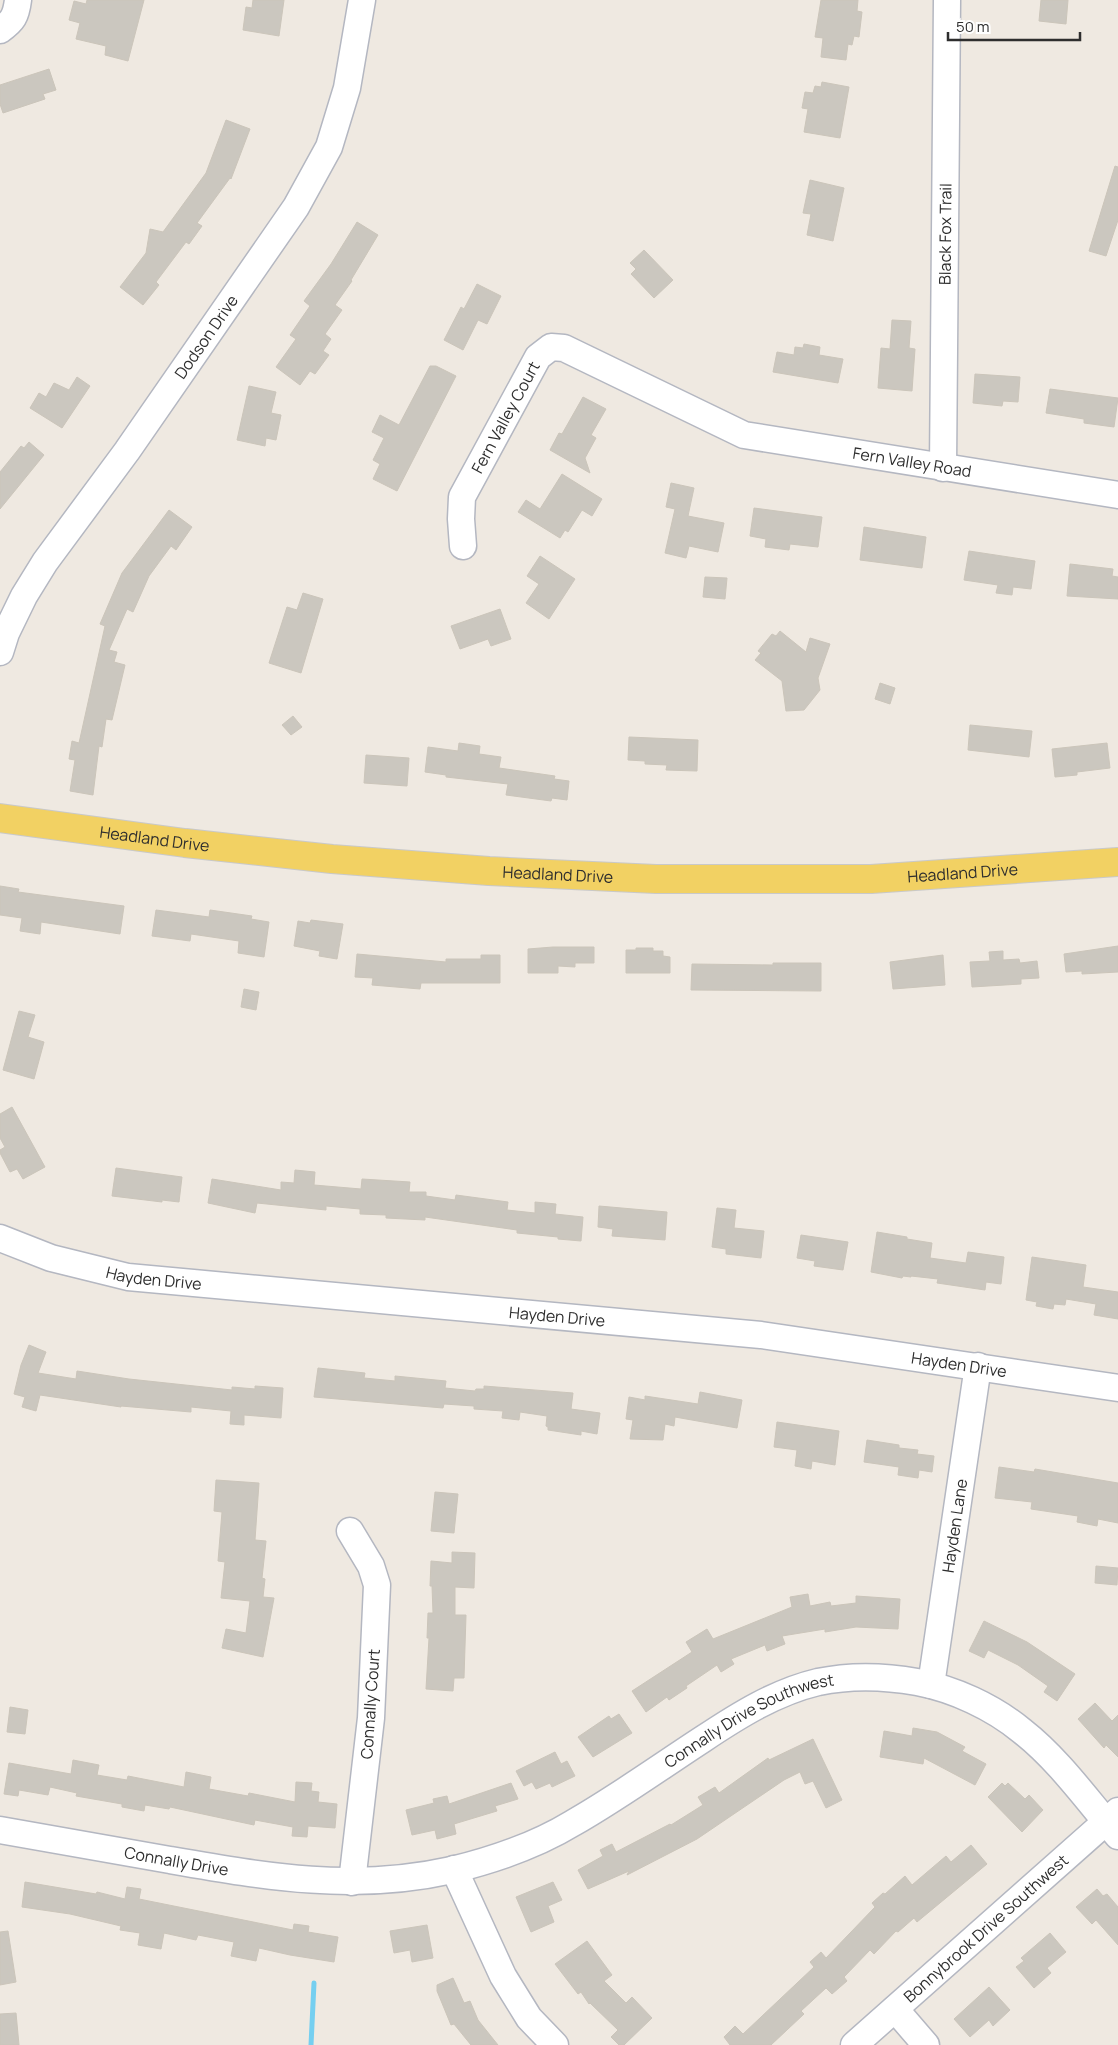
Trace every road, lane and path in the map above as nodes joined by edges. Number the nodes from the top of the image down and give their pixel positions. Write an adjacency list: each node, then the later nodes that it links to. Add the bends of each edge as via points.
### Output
1 (18, 0): 4 (street, via 11,22)
2 (362, 0): 9 (street, Dodson Drive, via 346,88 329,147 296,207 127,451 45,562 24,596)
3 (947, 0): 6 (street, Black Fox Trail)
4 (0, 30)
5 (710, 418): 6 (street, Fern Valley Road, via 744,435); 8 (street, Fern Valley Court, via 564,348 552,347 538,357 462,496)
6 (942, 468): 7 (street, Fern Valley Road)
7 (1118, 495)
8 (463, 546)
9 (0, 652)
10 (0, 818): 11 (main road, Headland Drive, via 332,859 489,871 647,878 871,879)
11 (1118, 862)
12 (0, 1238): 13 (street, Hayden Drive, via 51,1258 128,1277 761,1335)
13 (978, 1366): 14 (street, Hayden Drive); 16 (street, Hayden Lane)
14 (1118, 1388)
15 (350, 1531): 20 (street, Connally Court, via 372,1566 377,1585 371,1718)
16 (931, 1685): 17 (street, Connally Drive Southwest, via 978,1702 1021,1730); 19 (street, Connally Drive Southwest, via 894,1678 856,1677 819,1682 783,1693 742,1714 571,1825 514,1851)
17 (1114, 1823): 21 (street, Bonnybrook Drive Southwest)
18 (0, 1830): 20 (street, Connally Drive, via 264,1876)
19 (454, 1869): 20 (street, Connally Drive Southwest, via 404,1878); 22 (street, via 503,1976 529,2018)
20 (352, 1882)
21 (895, 2009): 23 (street, Bonnybrook Drive Southwest); 24 (street)
22 (554, 2045)
23 (854, 2045)
24 (926, 2045)

